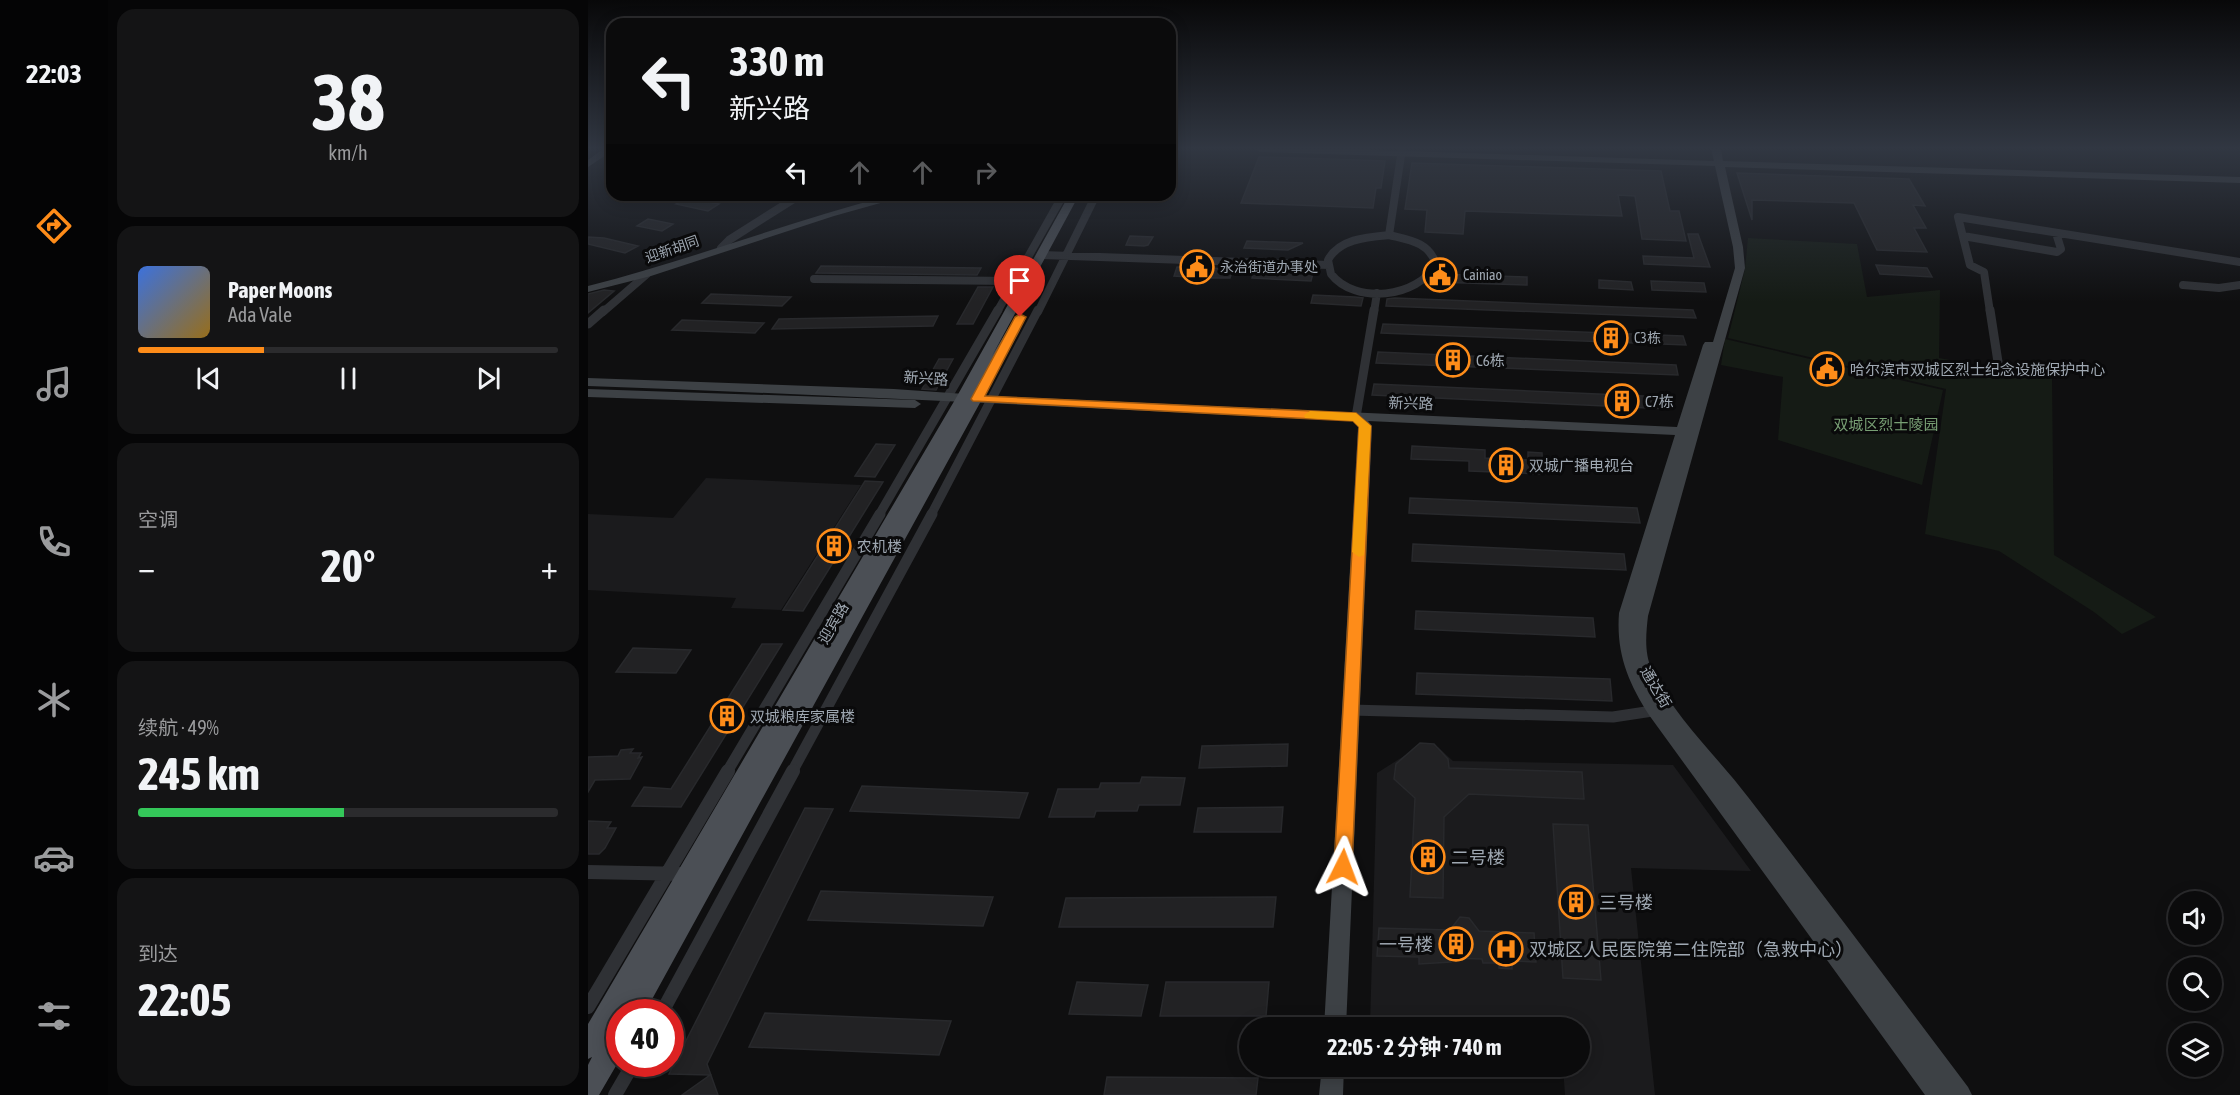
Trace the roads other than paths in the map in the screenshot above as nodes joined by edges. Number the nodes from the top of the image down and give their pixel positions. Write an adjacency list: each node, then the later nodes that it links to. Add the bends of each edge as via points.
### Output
1 (1394, 200): 9 (street)
2 (1726, 200): 28 (main road, 通达街, via 1740,268)
3 (791, 201): 11 (street)
4 (881, 201): 11 (main road, 迎新胡同)
5 (1068, 201): 17 (street)
6 (1070, 201): 12 (main road, 迎宾路)
7 (1092, 201): 12 (street)
8 (2056, 233): 10 (street, via 2061,249 2057,252); 10 (street, via 1958,217); 13 (street)
9 (1389, 235): 14 (street, via 1343,244 1334,252); 21 (street, via 1413,240 1431,251 1437,260 1435,270 1428,280 1414,287)
10 (1963, 236): 23 (street, via 1970,265 1984,272)
11 (721, 248): 15 (main road, 迎新胡同)
12 (1053, 256): 14 (street); 17 (main road, 迎宾路); 26 (main road, 迎宾路)
13 (2239, 264)
14 (1329, 266): 21 (street, via 1345,286)
15 (647, 274): 20 (main road, 迎新胡同); 22 (street)
16 (814, 279): 17 (street)
17 (1020, 279): 26 (main road, 迎宾路)
18 (2183, 285): 19 (street)
19 (2240, 285)
20 (588, 289)
21 (1377, 293): 27 (street)
22 (588, 324)
23 (1998, 362)
24 (588, 382): 26 (main road, 新兴路)
25 (588, 393): 26 (main road, 新兴路)
26 (968, 403): 27 (main road, 新兴路); 32 (street); 33 (main road, 迎宾路); 34 (main road, 迎宾路); 35 (street)
27 (1361, 422): 28 (main road, 新兴路); 29 (main road)
28 (1686, 436): 30 (main road, 通达街, via 1636,637 1644,671)
29 (1351, 710): 30 (street, via 1613,717); 37 (main road)
30 (1662, 710): 45 (main road, 通达街); 46 (main road, 通达街, via 1718,772)
31 (588, 872): 32 (street)
32 (667, 873): 33 (street); 36 (street)
33 (688, 874): 38 (main road, 迎宾路)
34 (639, 999)
35 (669, 999)
36 (588, 1007)
37 (1336, 1017)
38 (588, 1047)
39 (606, 1058): 42 (main road)
40 (625, 1077): 43 (street)
41 (1332, 1077): 44 (main road)
42 (588, 1089)
43 (615, 1095)
44 (1331, 1095)
45 (1940, 1095)
46 (1960, 1095)

